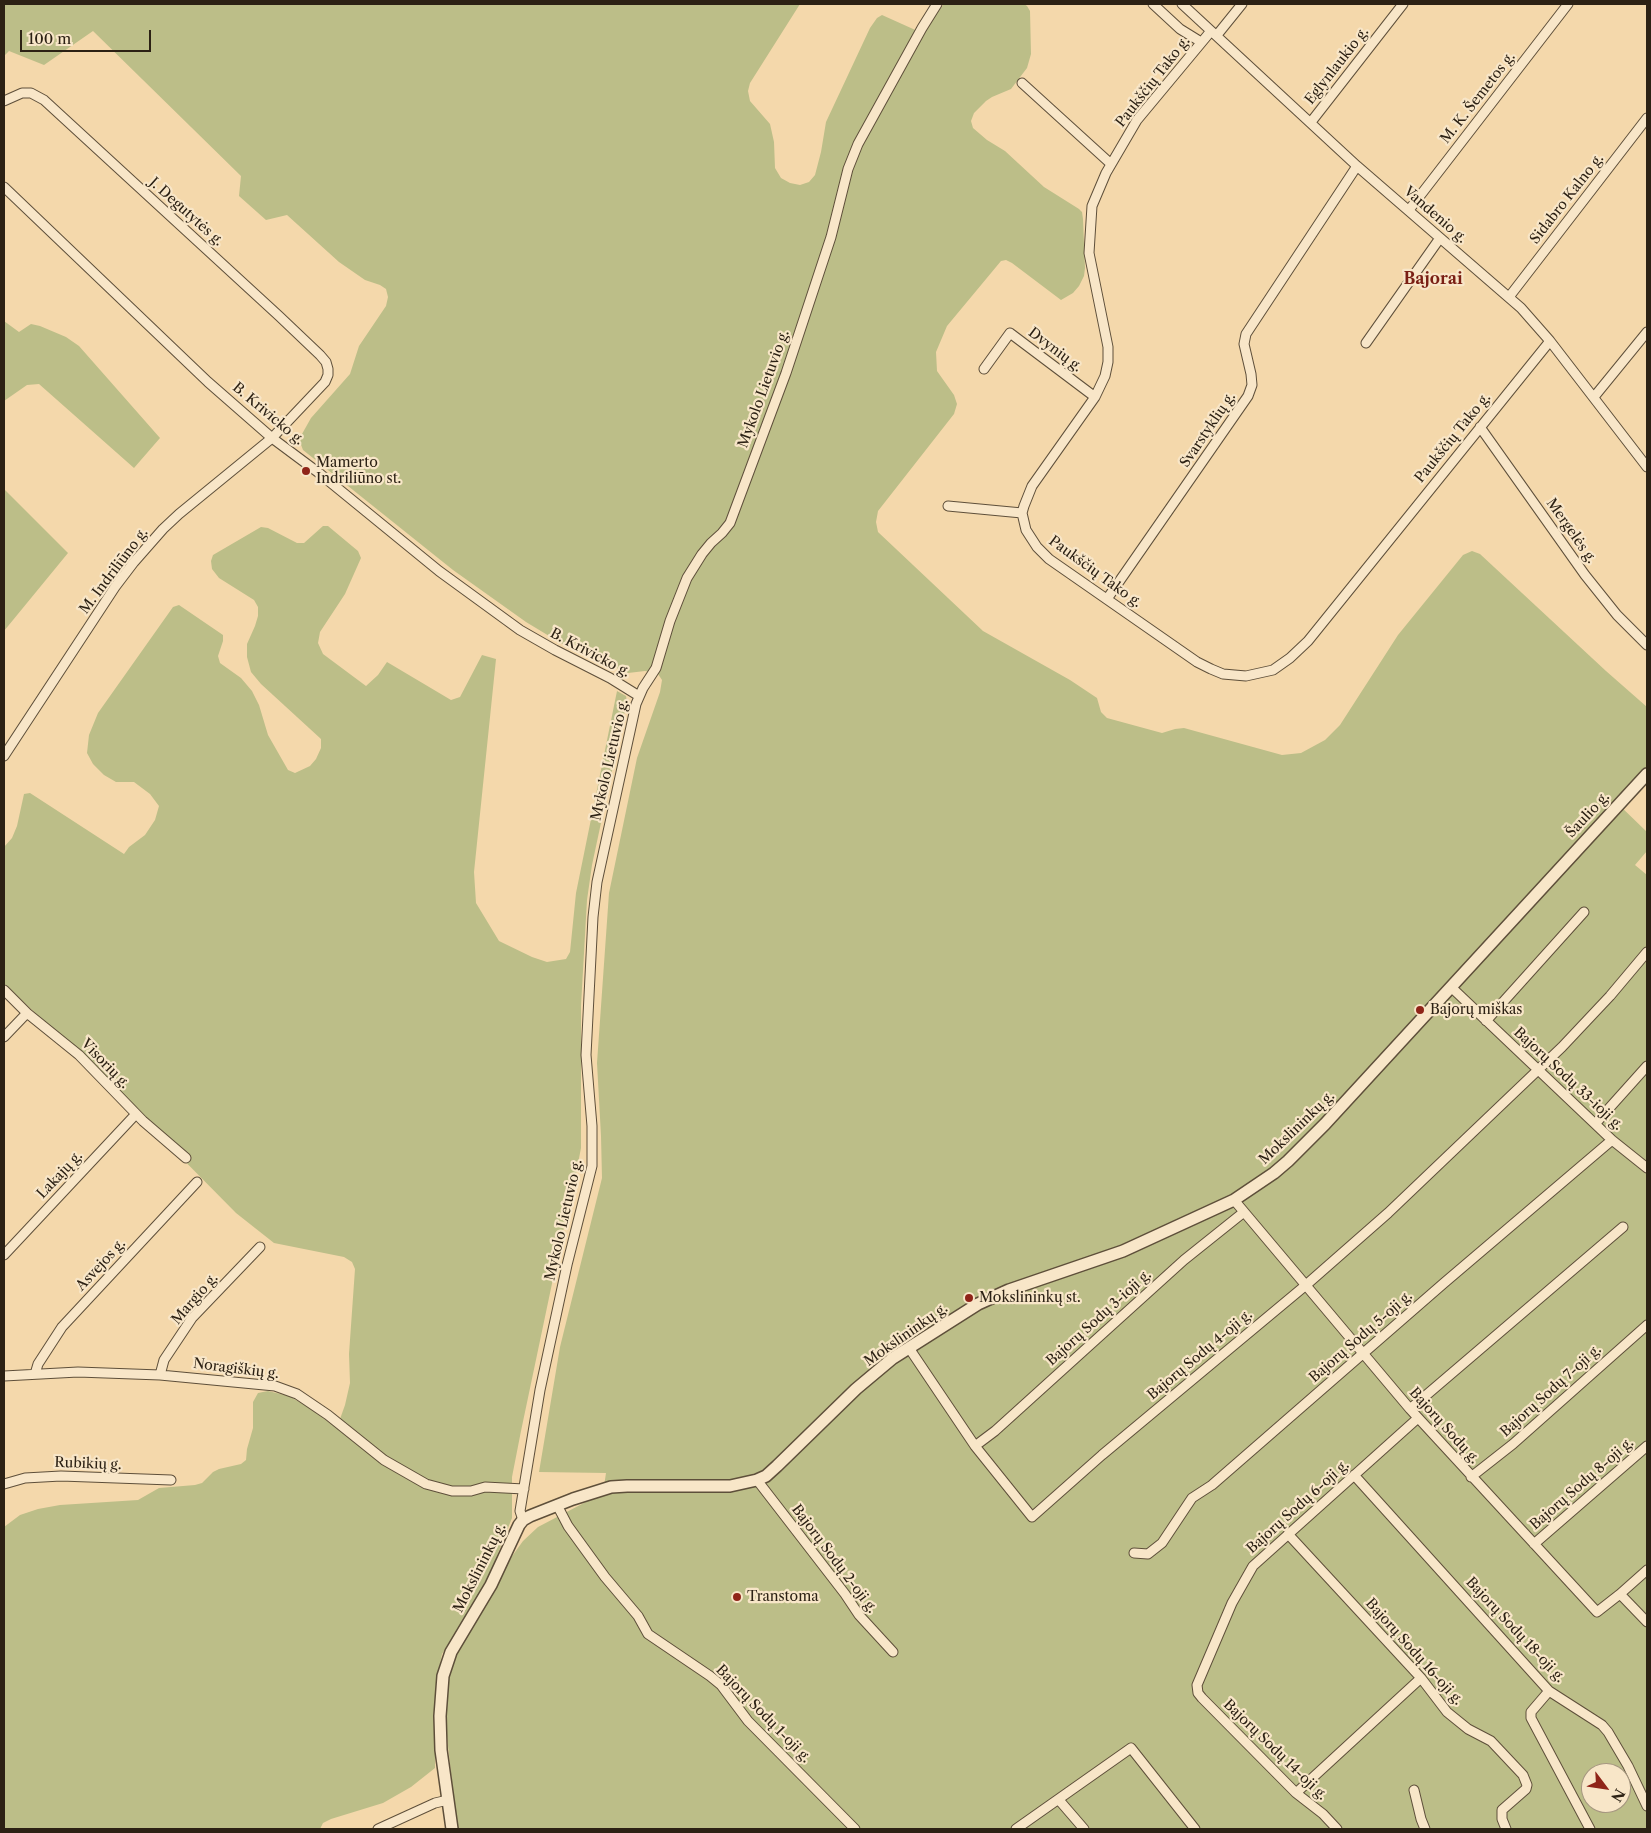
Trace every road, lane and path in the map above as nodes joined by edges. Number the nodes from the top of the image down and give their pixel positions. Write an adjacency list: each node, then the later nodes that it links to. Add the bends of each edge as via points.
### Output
1 (937, 4): 33 (street, Mykolo Lietuvio g., via 858,144 791,356 730,523 702,554 687,578 656,668)
2 (1153, 4): 8 (street, via 1180,29)
3 (1182, 4): 7 (street, Vandenio g.)
4 (1242, 4): 7 (street, Paukščių Tako g.)
5 (1403, 4): 12 (street, Eglynlaukio g.)
6 (1568, 4): 16 (street, M. K. Šemetos g.)
7 (1214, 33): 8 (street, Paukščių Tako g.); 12 (street, Vandenio g.)
8 (1201, 42): 13 (street, Paukščių Tako g., via 1137,120)
9 (1022, 83): 13 (street)
10 (4, 102): 22 (street, J. Degutytės g., via 22,93 31,93 44,100)
11 (1647, 118): 18 (street, Sidabro Kalno g.)
12 (1311, 122): 14 (street, Vandenio g.)
13 (1111, 164): 24 (street, Paukščių Tako g., via 1092,206 1089,237 1089,253 1108,355)
14 (1357, 166): 16 (street, Vandenio g.); 31 (street, Svarstyklių g., via 1246,334 1244,344 1252,374 1248,396)
15 (4, 187): 27 (street, B. Krivicko g., via 208,382)
16 (1409, 210): 17 (street, Vandenio g.)
17 (1440, 238): 18 (street, Vandenio g.); 21 (street)
18 (1509, 297): 20 (street, Vandenio g.)
19 (1647, 332): 25 (street)
20 (1550, 341): 25 (street, Vandenio g.); 26 (street, Paukščių Tako g.)
21 (1366, 343)
22 (326, 362): 27 (street, M. Indriliūno g., via 328,375 325,382)
23 (984, 369): 24 (street, Dvynių g., via 1010,333)
24 (1095, 397): 30 (street, Paukščių Tako g., via 1032,486)
25 (1594, 397): 28 (street, Vandenio g.)
26 (1480, 427): 31 (street, Paukščių Tako g., via 1308,641 1273,670 1246,676 1223,674 1211,669); 32 (street, Mergelės g., via 1585,575 1617,615)
27 (272, 438): 33 (street, B. Krivicko g., via 514,626); 34 (street, M. Indriliūno g., via 179,514 134,562)
28 (1647, 467)
29 (948, 506): 30 (street)
30 (1022, 513): 31 (street, Paukščių Tako g., via 1026,530 1037,547)
31 (1107, 599)
32 (1647, 645)
33 (639, 696): 73 (street, Mykolo Lietuvio g., via 598,882 594,917 586,1055 592,1166 542,1380)
34 (4, 756)
35 (1647, 774): 36 (street, Šaulio g.)
36 (1552, 877): 39 (street, Mokslininkų g.)
37 (1584, 912): 42 (street)
38 (1647, 952): 45 (street, Bajorų Sodų 4-oji g., via 1610,996)
39 (1451, 987): 42 (street, Bajorų Sodų 33-ioji g.); 52 (street, Mokslininkų g., via 1288,1161)
40 (4, 990): 41 (street, Visorių g.)
41 (27, 1013): 43 (street); 46 (street, Visorių g., via 79,1055)
42 (1486, 1021): 45 (street, Bajorų Sodų 33-ioji g.)
43 (4, 1037)
44 (1647, 1066): 47 (street)
45 (1538, 1070): 47 (street, Bajorų Sodų 33-ioji g.); 57 (street, Bajorų Sodų 4-oji g., via 1388,1213)
46 (136, 1114): 49 (street, Visorių g.); 56 (street, Lakajų g.)
47 (1595, 1124): 48 (street, Bajorų Sodų 33-ioji g.)
48 (1612, 1140): 50 (street, Bajorų Sodų 33-ioji g.); 60 (street, Bajorų Sodų 5-oji g.)
49 (186, 1158)
50 (1647, 1168)
51 (197, 1182): 61 (street, Asvejos g., via 62,1327 38,1364)
52 (1234, 1200): 53 (street, Bajorų Sodų g.); 59 (street, Mokslininkų g., via 1123,1251 992,1297)
53 (1244, 1212): 57 (street, Bajorų Sodų g.); 66 (street, Bajorų Sodų 3-ioji g., via 1184,1260)
54 (1623, 1227): 64 (street)
55 (260, 1247): 62 (street, Margio g., via 192,1318 164,1360)
56 (4, 1255)
57 (1306, 1285): 60 (street, Bajorų Sodų g.); 66 (street, Bajorų Sodų 4-oji g., via 1032,1517)
58 (1647, 1325): 69 (street, Bajorų Sodų 7-oji g., via 1514,1444)
59 (910, 1348): 66 (street, Bajorų Sodų 4-oji g.); 71 (street, Mokslininkų g., via 856,1389 777,1466)
60 (1364, 1354): 64 (street, Bajorų Sodų g.); 78 (street, Bajorų Sodų 5-oji g., via 1212,1485 1192,1498 1162,1542 1148,1554)
61 (36, 1374): 62 (street, Noragiškių g.); 63 (street, Noragiškių g.)
62 (160, 1375): 73 (street, Noragiškių g., via 275,1386 297,1394 384,1460 426,1484 452,1491 471,1492 485,1487)
63 (4, 1376)
64 (1410, 1409): 65 (street, Bajorų Sodų g.)
65 (1418, 1418): 68 (street, Bajorų Sodų 6-oji g.); 69 (street, Bajorų Sodų g.)
66 (975, 1446)
67 (1647, 1446): 77 (street, Bajorų Sodų 8-oji g.)
68 (1354, 1475): 76 (street, Bajorų Sodų 6-oji g.); 85 (street, Bajorų Sodų 18-oji g.)
69 (1471, 1477): 77 (street, Bajorų Sodų g.)
70 (171, 1480): 72 (street, Rubikių g., via 61,1476 25,1478)
71 (757, 1480): 74 (street, Mokslininkų g., via 730,1486 619,1486); 82 (street, Bajorų Sodų 2-oji g., via 859,1615)
72 (4, 1484)
73 (524, 1490): 75 (street, Mykolo Lietuvio g., via 520,1512)
74 (557, 1505): 75 (street, Mokslininkų g.); 93 (street, Bajorų Sodų 1-oji g., via 568,1526 604,1577 638,1616 648,1634 721,1685 748,1721)
75 (523, 1520): 88 (street, Mokslininkų g., via 491,1585 451,1652 445,1670 440,1716)
76 (1288, 1534): 83 (street, Bajorų Sodų 16-oji g.); 84 (street, Bajorų Sodų 6-oji g., via 1253,1566 1232,1603)
77 (1534, 1544): 80 (street, Bajorų Sodų g., via 1597,1612)
78 (1134, 1553)
79 (1647, 1570): 80 (street)
80 (1620, 1594): 81 (street)
81 (1647, 1622)
82 (893, 1652)
83 (1422, 1678): 87 (street); 99 (street, Bajorų Sodų 16-oji g., via 1447,1712 1501,1750 1526,1780 1522,1793 1502,1810)
84 (1197, 1689): 87 (street, Bajorų Sodų 14-oji g., via 1202,1698)
85 (1549, 1690): 90 (street, Bajorų Sodų 18-oji g., via 1608,1732); 100 (street, via 1531,1712 1531,1718)
86 (1414, 1790): 98 (street)
87 (1296, 1793): 97 (street, Bajorų Sodų 14-oji g.)
88 (448, 1800): 91 (street); 92 (street, Mokslininkų g.)
89 (1059, 1800): 94 (street); 95 (street); 96 (street, via 1131,1748)
90 (1647, 1806)
91 (378, 1829)
92 (452, 1829)
93 (855, 1829)
94 (1016, 1829)
95 (1084, 1829)
96 (1195, 1829)
97 (1337, 1829)
98 (1425, 1829)
99 (1506, 1829)
100 (1590, 1829)

